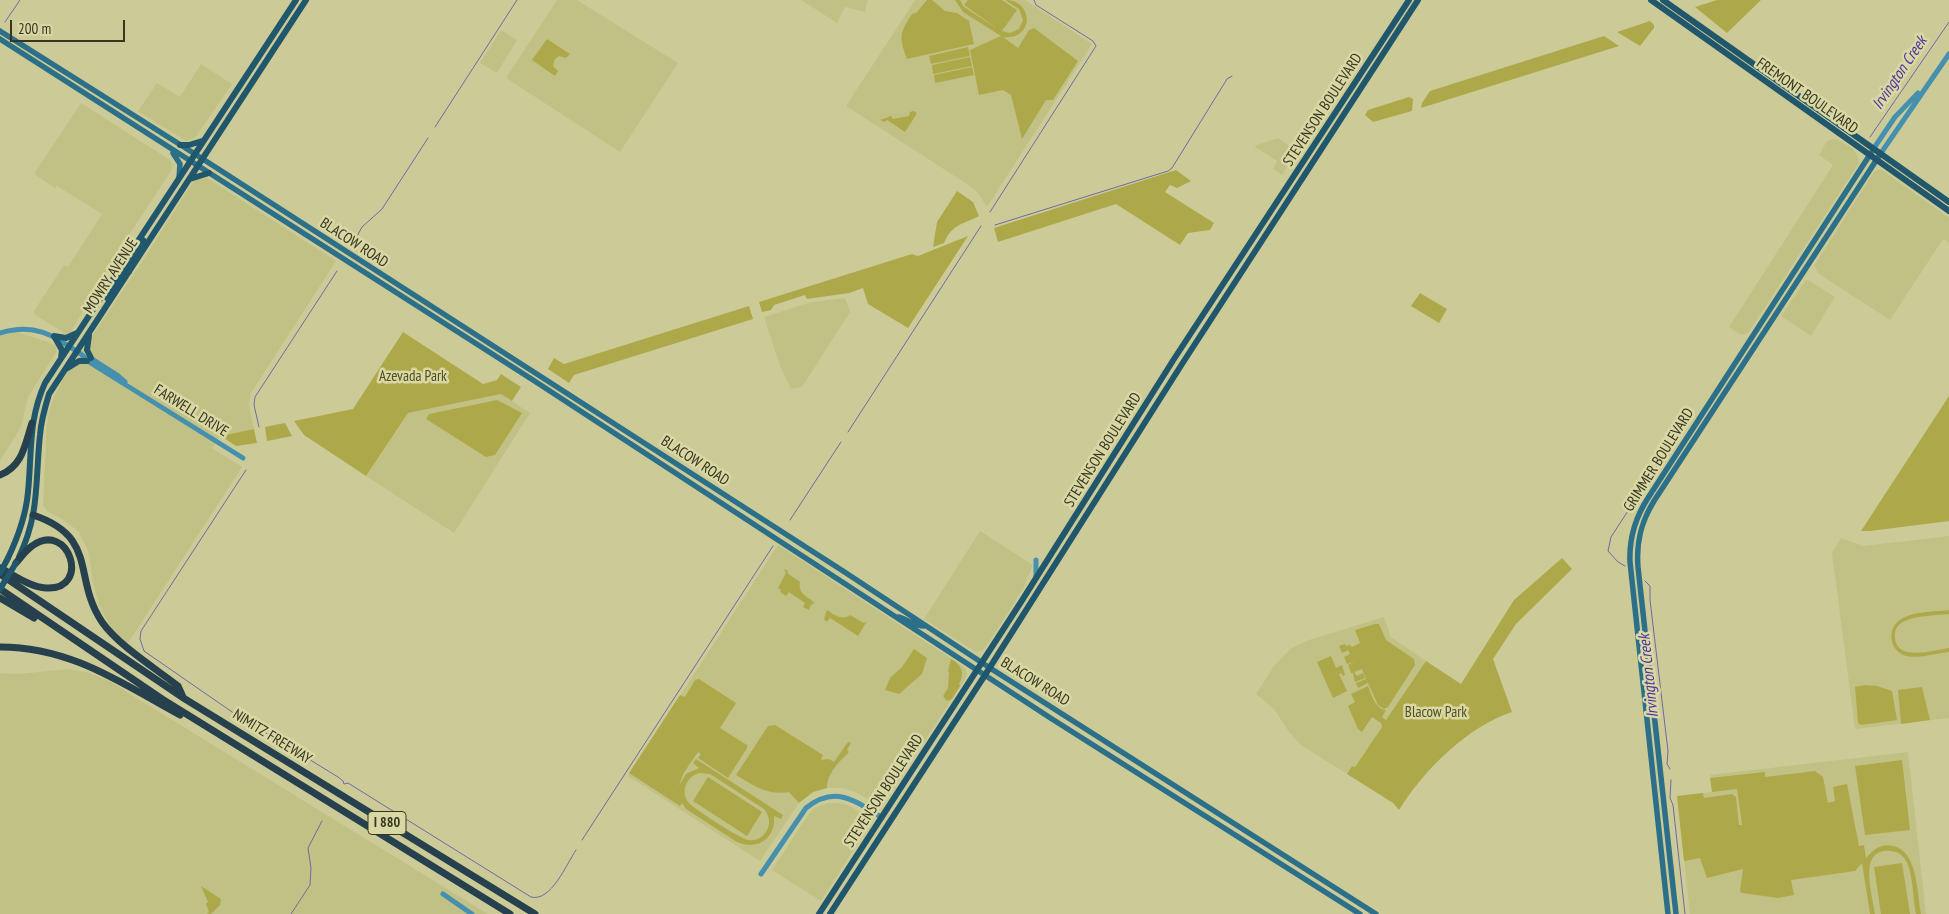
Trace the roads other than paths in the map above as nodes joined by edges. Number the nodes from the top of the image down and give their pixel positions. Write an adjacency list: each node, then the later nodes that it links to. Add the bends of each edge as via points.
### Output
1 (296, 0): 11 (main road, MOWRY AVENUE)
2 (306, 0): 18 (main road, MOWRY AVENUE)
3 (1409, 0): 49 (main road, STEVENSON BOULEVARD)
4 (1418, 0): 57 (main road, STEVENSON BOULEVARD)
5 (1651, 0): 17 (main road, FREMONT BOULEVARD)
6 (1663, 0): 14 (main road, FREMONT BOULEVARD)
7 (0, 31): 12 (main road, BLACOW ROAD)
8 (0, 39): 13 (main road, BLACOW ROAD)
9 (1949, 54): 10 (street, GRIMMER BOULEVARD)
10 (1926, 86): 14 (street, GRIMMER BOULEVARD, via 1895,117); 15 (street, GRIMMER BOULEVARD)
11 (204, 140): 12 (main road, via 190,146); 16 (main road, MOWRY AVENUE)
12 (180, 145): 16 (main road, BLACOW ROAD)
13 (166, 146): 20 (main road, BLACOW ROAD); 23 (main road, via 179,161)
14 (1874, 148): 15 (main road, FREMONT BOULEVARD); 17 (main road, GRIMMER BOULEVARD)
15 (1881, 153): 19 (main road, GRIMMER BOULEVARD); 25 (main road, FREMONT BOULEVARD)
16 (194, 154): 18 (main road, BLACOW ROAD); 20 (main road, MOWRY AVENUE)
17 (1870, 155): 19 (main road, FREMONT BOULEVARD); 72 (main road, GRIMMER BOULEVARD, via 1648,498 1633,529 1630,566)
18 (202, 159): 21 (main road, MOWRY AVENUE); 53 (main road, BLACOW ROAD)
19 (1876, 160): 26 (main road, FREMONT BOULEVARD); 73 (main road, GRIMMER BOULEVARD, via 1645,516 1640,533 1638,567)
20 (190, 161): 21 (main road, BLACOW ROAD); 23 (main road, MOWRY AVENUE)
21 (198, 166): 22 (main road, BLACOW ROAD); 24 (main road, MOWRY AVENUE)
22 (209, 173): 24 (main road); 52 (main road, BLACOW ROAD)
23 (179, 178): 27 (main road, MOWRY AVENUE)
24 (189, 180): 29 (main road, MOWRY AVENUE)
25 (1949, 202)
26 (1949, 211)
27 (151, 220): 28 (main road, MOWRY AVENUE); 29 (main road, via 127,265)
28 (123, 262): 30 (main road, via 122,274 109,294); 31 (main road, MOWRY AVENUE)
29 (129, 272): 30 (main road, MOWRY AVENUE)
30 (102, 314): 32 (main road, MOWRY AVENUE)
31 (79, 331): 34 (main road, via 68,338); 35 (main road, MOWRY AVENUE)
32 (90, 332): 36 (main road, MOWRY AVENUE); 38 (main road)
33 (0, 333): 34 (street, FARWELL DRIVE, via 28,329 42,330)
34 (54, 336): 35 (street, FARWELL DRIVE); 37 (main road, via 62,350)
35 (69, 346): 36 (street, FARWELL DRIVE); 37 (main road, MOWRY AVENUE)
36 (79, 352): 38 (street, FARWELL DRIVE); 39 (main road, MOWRY AVENUE)
37 (61, 358): 40 (main road, MOWRY AVENUE, via 45,382)
38 (89, 359): 39 (main road, via 78,361); 41 (street, FARWELL DRIVE, via 114,379)
39 (63, 371): 43 (main road, MOWRY AVENUE, via 49,394 43,417)
40 (32, 423): 42 (highway, via 20,460); 44 (main road, MOWRY AVENUE, via 28,493)
41 (243, 458)
42 (0, 475)
43 (33, 515): 44 (main road); 46 (main road, MOWRY AVENUE); 60 (highway, via 58,526 69,535 81,557 88,592 97,614 119,640 178,686)
44 (23, 518): 48 (main road, MOWRY AVENUE, bridge)
45 (1036, 560): 49 (street)
46 (16, 563): 47 (highway, via 33,546 48,541 65,548 72,563 67,579 52,588 33,585); 50 (main road, MOWRY AVENUE, bridge)
47 (0, 568)
48 (0, 574): 60 (highway, NIMITZ FREEWAY / I 880)
49 (1036, 578): 56 (main road, STEVENSON BOULEVARD)
50 (0, 589): 54 (highway, NIMITZ FREEWAY / I 880)
51 (0, 598): 54 (highway)
52 (894, 616): 53 (main road, via 905,618 917,626); 58 (main road, BLACOW ROAD)
53 (926, 626): 56 (main road, BLACOW ROAD)
54 (82, 645): 61 (highway, NIMITZ FREEWAY / I 880)
55 (0, 647): 61 (highway, via 42,651 87,665)
56 (982, 663): 57 (main road, BLACOW ROAD); 58 (main road, STEVENSON BOULEVARD)
57 (990, 668): 59 (main road, STEVENSON BOULEVARD); 71 (main road, BLACOW ROAD)
58 (977, 670): 59 (main road, BLACOW ROAD); 62 (main road, STEVENSON BOULEVARD)
59 (985, 675): 69 (main road, STEVENSON BOULEVARD); 70 (main road, BLACOW ROAD)
60 (185, 699): 67 (highway, NIMITZ FREEWAY / I 880)
61 (240, 748): 66 (highway, NIMITZ FREEWAY / I 880)
62 (881, 817): 63 (street, via 854,800 840,796 816,800 806,808); 68 (main road, STEVENSON BOULEVARD)
63 (761, 874)
64 (443, 894): 65 (street)
65 (472, 914)
66 (510, 914)
67 (535, 914)
68 (819, 914)
69 (830, 914)
70 (1360, 914)
71 (1376, 914)
72 (1668, 914)
73 (1676, 914)

